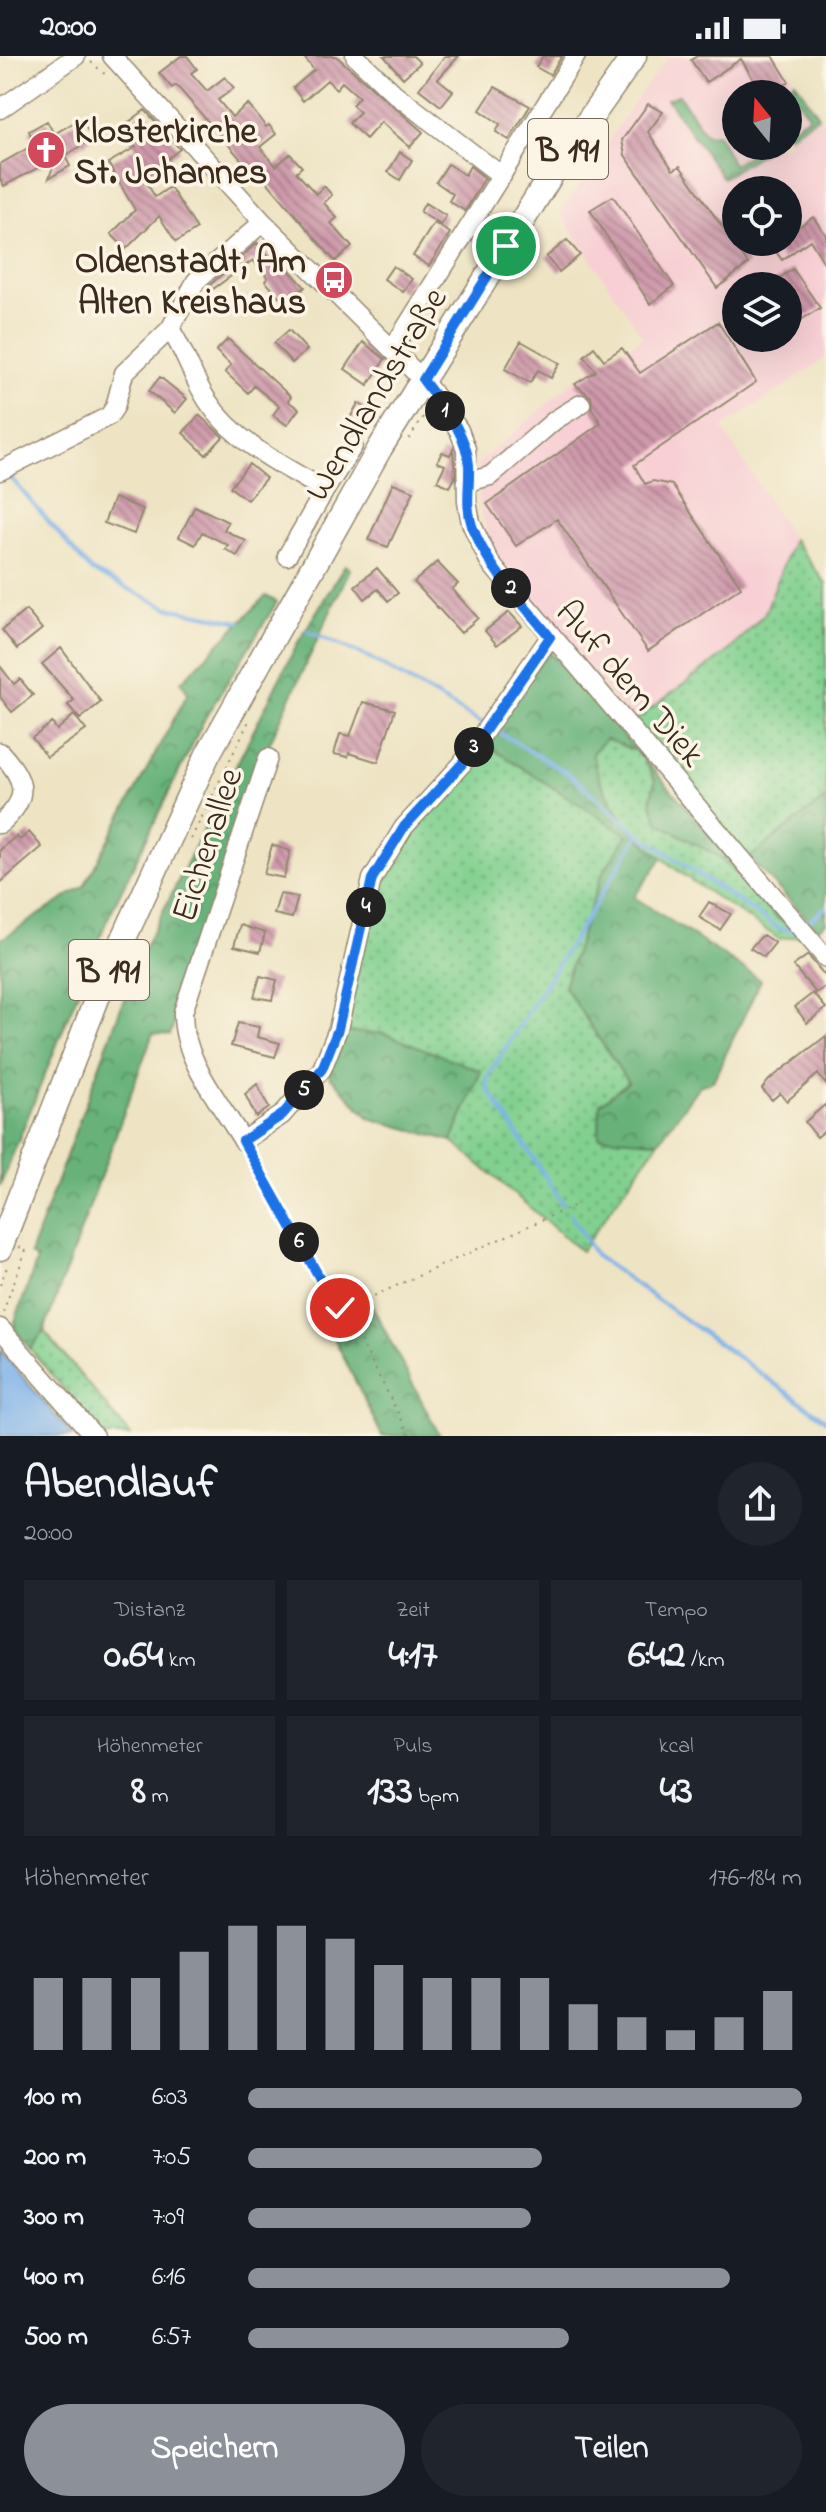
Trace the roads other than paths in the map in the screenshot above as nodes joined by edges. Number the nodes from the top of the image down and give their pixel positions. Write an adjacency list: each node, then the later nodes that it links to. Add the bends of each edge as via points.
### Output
1 (76, 56): 6 (street)
2 (112, 56): 8 (street, Auf dem Diek)
3 (355, 56): 7 (street, via 395,94)
4 (576, 56): 7 (street)
5 (634, 56): 11 (main road, Wendlandstraße / B 191, via 554,170)
6 (0, 109)
7 (502, 176): 10 (street)
8 (263, 222): 9 (street, via 196,281); 10 (street, Auf dem Diek)
9 (170, 329): 14 (street, via 124,373 109,416); 16 (street, via 198,386 233,430)
10 (393, 348): 11 (street, Auf dem Diek)
11 (423, 380): 15 (street, Auf dem Diek, via 459,430); 23 (main road, Wendlandstraße / B 191, via 287,611 152,870 99,993)
12 (581, 404): 15 (street, via 490,476)
13 (353, 446): 16 (street)
14 (6, 467)
15 (468, 482): 18 (street, Auf dem Diek, via 469,512 479,543)
16 (325, 490): 17 (street)
17 (287, 556)
18 (550, 637): 20 (street, Eichenallee, via 462,764 404,827 372,879 338,1029 322,1069 282,1115 243,1141 190,1052 182,1034 183,1012); 22 (street, Auf dem Diek)
19 (0, 752): 21 (street, via 17,771 22,791 17,809)
20 (268, 758)
21 (0, 824)
22 (826, 958)
23 (5, 1254)
24 (0, 1328): 25 (street)
25 (94, 1436)

